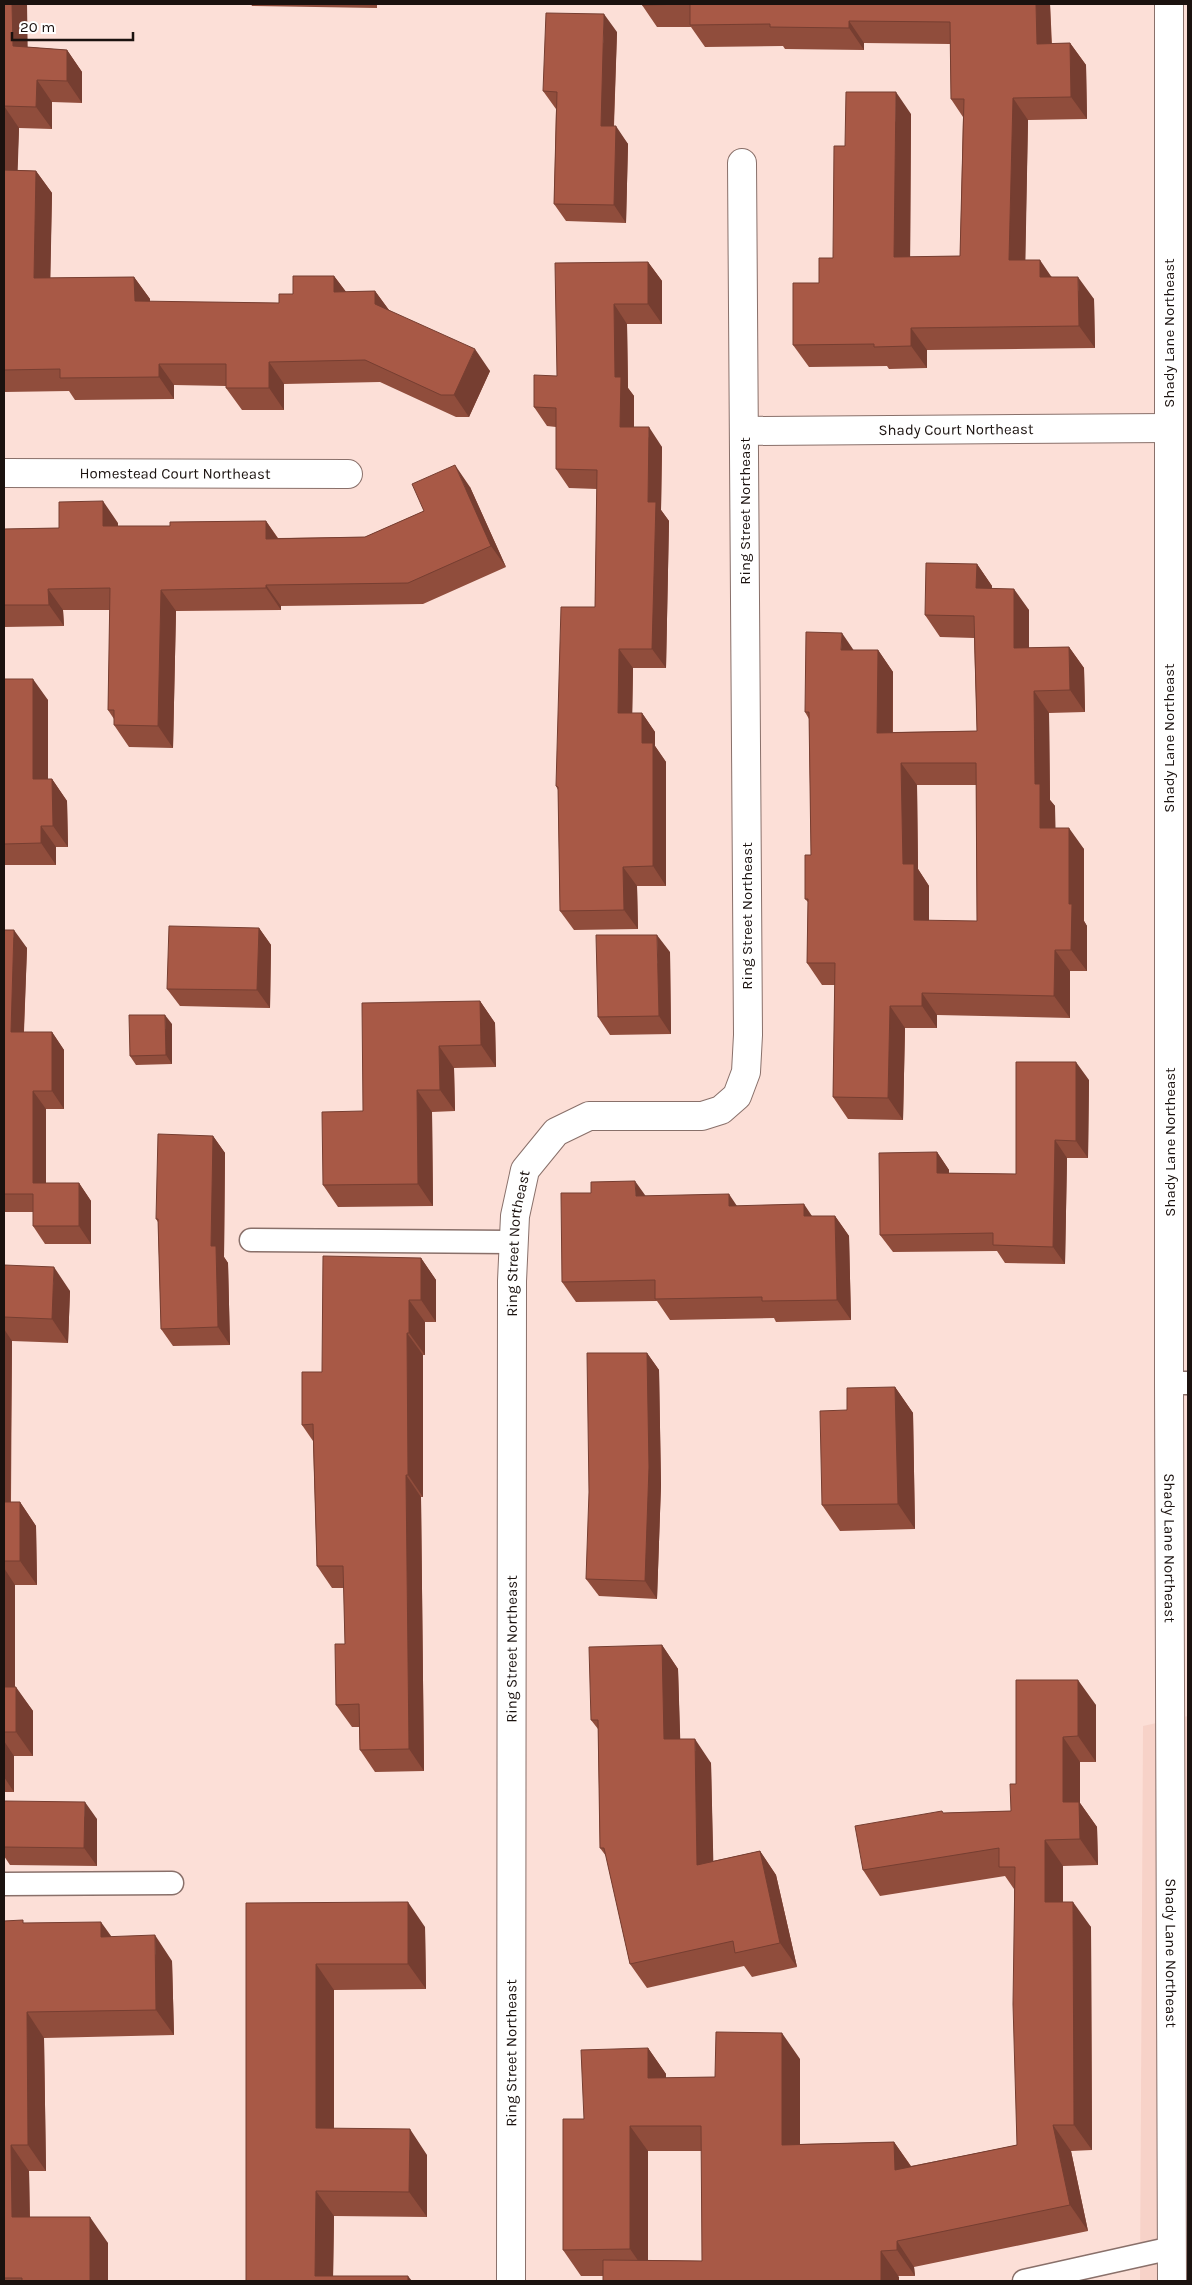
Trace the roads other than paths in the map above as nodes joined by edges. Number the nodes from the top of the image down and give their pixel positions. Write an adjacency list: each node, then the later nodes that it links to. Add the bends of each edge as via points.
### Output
1 (1169, 4): 3 (street, Shady Lane Northeast)
2 (742, 163): 4 (street, Ring Street Northeast)
3 (1168, 428): 4 (street, Shady Court Northeast); 7 (street, Shady Lane Northeast)
4 (745, 431): 10 (street, Ring Street Northeast, via 746,1072 737,1096 721,1110 702,1116 589,1116 556,1132 526,1170 515,1216)
5 (4, 473): 6 (street, Homestead Court Northeast)
6 (348, 474)
7 (1179, 476): 8 (street, Shady Lane Northeast)
8 (1179, 1036): 11 (street, Shady Lane Northeast)
9 (251, 1240): 10 (lane)
10 (514, 1242): 16 (street, Ring Street Northeast)
11 (1179, 1383): 12 (street, Shady Lane Northeast)
12 (1179, 1652): 15 (street, Shady Lane Northeast)
13 (172, 1883): 14 (lane)
14 (4, 1884)
15 (1177, 2241): 17 (lane); 18 (street, Shady Lane Northeast)
16 (512, 2281)
17 (1024, 2281)
18 (1172, 2281)

